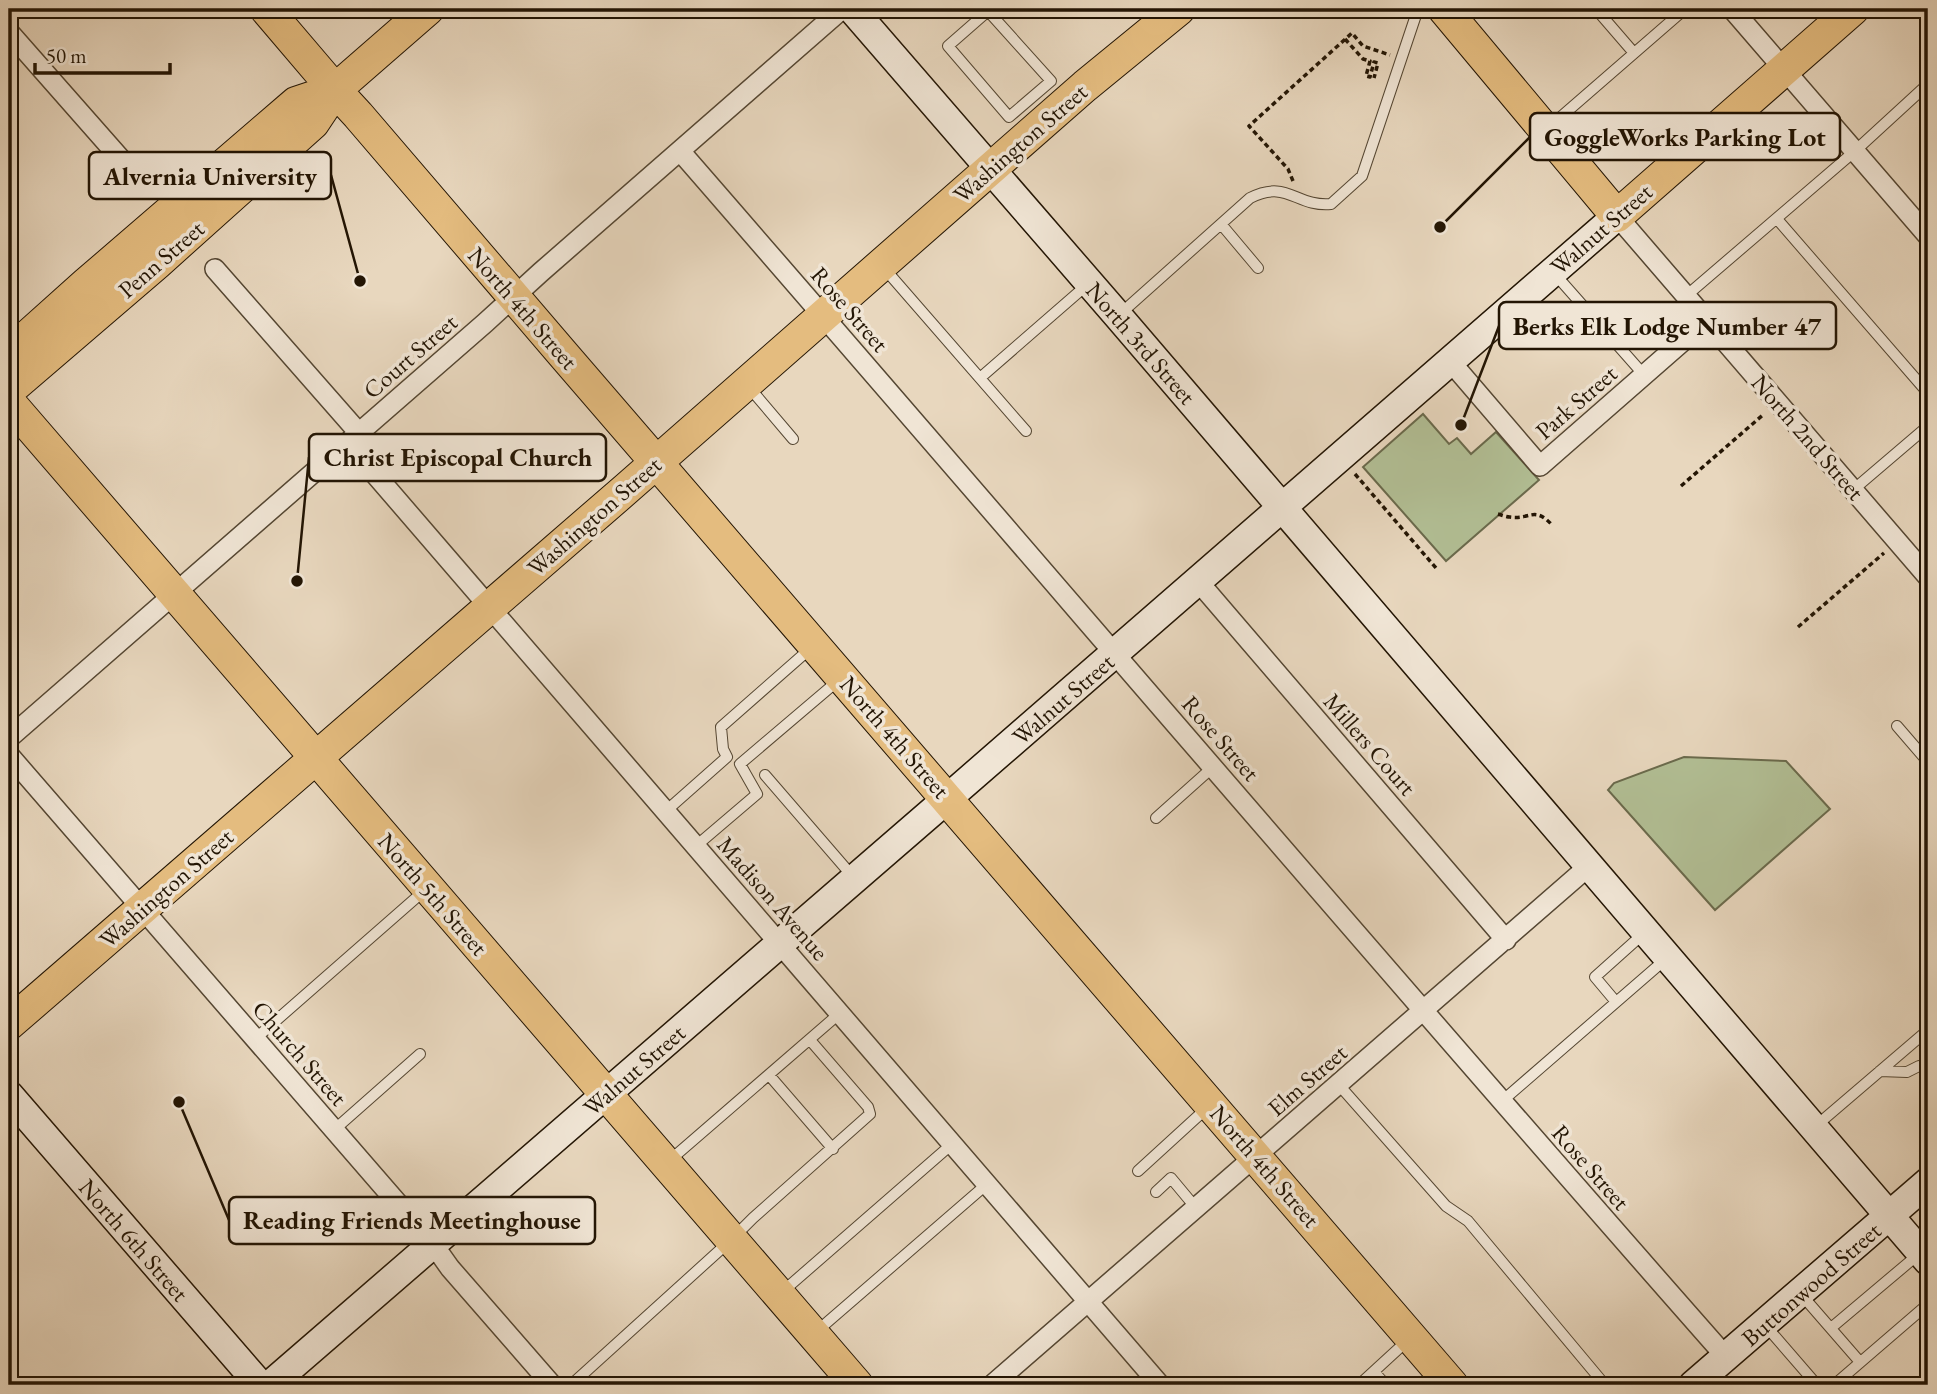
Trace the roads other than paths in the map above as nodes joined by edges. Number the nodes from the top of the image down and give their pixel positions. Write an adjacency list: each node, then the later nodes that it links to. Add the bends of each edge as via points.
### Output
1 (266, 9): 17 (main road, North 4th Street)
2 (428, 9): 17 (main road, Penn Street)
3 (842, 9): 20 (street, Court Street)
4 (852, 9): 22 (street, North 3rd Street)
5 (1418, 9): 26 (lane, via 1362,176 1331,204 1315,204 1274,190 1262,192)
6 (1444, 9): 19 (main road, North 2nd Street)
7 (1596, 9): 14 (lane)
8 (1685, 9): 14 (lane)
9 (1732, 9): 15 (street)
10 (1853, 9): 15 (main road, Walnut Street)
11 (990, 10): 18 (lane); 18 (lane, via 948,47 1009,117)
12 (1161, 14): 18 (main road, Washington Street)
13 (9, 32): 23 (street)
14 (1633, 53): 19 (lane)
15 (1784, 69): 21 (street); 24 (main road, Walnut Street)
16 (1928, 84): 21 (lane)
17 (335, 90): 34 (main road, North 4th Street); 38 (main road, Penn Street, via 296,103); 43 (main road, Penn Street, via 313,123)
18 (1060, 91): 22 (main road, Washington Street)
19 (1545, 130): 24 (main road, North 2nd Street)
20 (680, 151): 34 (street, Court Street); 35 (street, Rose Street)
21 (1855, 151): 25 (lane); 27 (street)
22 (990, 169): 28 (main road, Washington Street); 32 (street, North 3rd Street)
23 (142, 183)
24 (1617, 216): 31 (street, Walnut Street); 33 (street, North 2nd Street)
25 (1777, 219): 33 (lane); 44 (lane)
26 (1221, 224): 29 (lane); 36 (lane)
27 (1928, 236)
28 (881, 265): 35 (main road, Washington Street); 41 (lane)
29 (1258, 268)
30 (215, 269): 48 (street, Madison Avenue)
31 (1552, 272): 39 (street, Walnut Street); 40 (lane)
32 (1089, 284): 36 (street, North 3rd Street); 41 (lane)
33 (1686, 296): 37 (street, North 2nd Street)
34 (513, 297): 48 (street, Court Street); 50 (main road, North 4th Street)
35 (823, 315): 42 (main road, Washington Street); 58 (street, Rose Street)
36 (1118, 316): 52 (street, North 3rd Street)
37 (1707, 320): 40 (street, Park Street); 51 (street, North 2nd Street)
38 (9, 353)
39 (1450, 361): 40 (street, Park Street, via 1540,466); 52 (street, Walnut Street)
40 (1644, 375)
41 (980, 378): 47 (lane)
42 (746, 383): 49 (lane); 50 (main road, Washington Street)
43 (9, 390)
44 (1928, 393)
45 (9, 402): 55 (main road, North 5th Street)
46 (1928, 426): 51 (lane)
47 (1026, 431)
48 (354, 438): 55 (street, Court Street); 56 (street, Madison Avenue)
49 (793, 439)
50 (656, 462): 56 (main road, Washington Street); 57 (main road, North 4th Street)
51 (1853, 490): 53 (street, North 2nd Street)
52 (1281, 507): 54 (street, Walnut Street); 73 (street, North 3rd Street)
53 (1928, 575)
54 (1198, 580): 58 (street, Walnut Street); 78 (street, Millers Court)
55 (175, 594): 61 (street, Court Street); 64 (main road, North 5th Street)
56 (490, 607): 64 (main road, Washington Street); 70 (street, Madison Avenue)
57 (815, 645): 59 (main road, North 4th Street); 63 (lane, via 721,727)
58 (1115, 652): 67 (street, Rose Street); 69 (street, Walnut Street)
59 (843, 677): 66 (lane); 69 (main road, North 4th Street)
60 (1897, 726): 65 (lane)
61 (9, 738)
62 (9, 755): 76 (street, Church Street)
63 (727, 757): 66 (lane); 70 (lane)
64 (316, 758): 75 (main road, North 5th Street); 76 (main road, Washington Street)
65 (1928, 762)
66 (740, 764): 72 (lane, via 757,794)
67 (1214, 767): 71 (lane); 82 (street, Rose Street)
68 (765, 775): 74 (lane)
69 (948, 798): 74 (street, Walnut Street); 96 (main road, North 4th Street)
70 (666, 811): 72 (street, Madison Avenue)
71 (1156, 818)
72 (696, 846): 79 (street, Madison Avenue)
73 (1590, 866): 77 (street, North 3rd Street); 78 (street, Elm Street)
74 (855, 879): 79 (street, Walnut Street)
75 (428, 887): 86 (lane); 93 (main road, North 5th Street)
76 (142, 908): 84 (main road, Washington Street); 86 (street, Church Street)
77 (1646, 932): 80 (street, North 3rd Street); 81 (lane, via 1595,977)
78 (1506, 940): 82 (street, Elm Street)
79 (780, 943): 83 (street, Madison Avenue); 93 (street, Walnut Street)
80 (1667, 957): 81 (lane); 97 (street, North 3rd Street)
81 (1616, 1002): 95 (lane)
82 (1424, 1012): 92 (street, Elm Street); 95 (street, Rose Street)
83 (840, 1013): 87 (lane); 99 (street, Madison Avenue)
84 (9, 1024)
85 (1928, 1030): 90 (lane)
86 (255, 1039): 98 (street, Church Street)
87 (810, 1040): 91 (lane); 100 (lane, via 870,1114)
88 (420, 1054): 98 (lane)
89 (1919, 1066): 90 (lane, via 1907,1072)
90 (1880, 1071): 97 (lane)
91 (769, 1075): 100 (lane); 102 (lane)
92 (1339, 1085): 101 (street, Elm Street); 133 (lane, via 1446,1206 1468,1221)
93 (606, 1094): 102 (main road, North 5th Street); 110 (street, Walnut Street)
94 (9, 1095): 124 (street, North 6th Street)
95 (1501, 1102): 120 (street, Rose Street)
96 (1211, 1104): 101 (main road, North 4th Street); 103 (lane)
97 (1814, 1128): 108 (street, North 3rd Street)
98 (334, 1130): 110 (street, Church Street)
99 (952, 1144): 105 (street, Madison Avenue); 113 (lane)
100 (832, 1149): 109 (lane)
101 (1256, 1156): 107 (street, Elm Street); 119 (main road, North 4th Street)
102 (666, 1164): 109 (main road, North 5th Street)
103 (1138, 1171)
104 (1928, 1182): 108 (street, Buttonwood Street)
105 (987, 1184): 114 (street, Madison Avenue); 118 (lane)
106 (1156, 1192): 107 (lane, via 1171,1178)
107 (1196, 1208): 114 (street, Elm Street)
108 (1889, 1216): 111 (street, North 3rd Street); 112 (street, Buttonwood Street)
109 (732, 1240): 113 (main road, North 5th Street); 127 (lane)
110 (433, 1244): 125 (street, Walnut Street); 126 (street, Church Street)
111 (1924, 1257): 117 (lane)
112 (1800, 1293): 116 (street, Buttonwood Street); 117 (lane)
113 (779, 1295): 118 (main road, North 5th Street)
114 (1088, 1302): 123 (street, Elm Street); 129 (street, Madison Avenue)
115 (1928, 1304): 121 (lane)
116 (1764, 1324): 120 (street, Buttonwood Street); 135 (lane)
117 (1831, 1328): 121 (lane)
118 (813, 1335): 128 (main road, North 5th Street)
119 (1411, 1337): 122 (lane); 132 (main road, North 4th Street)
120 (1726, 1357): 134 (street, Buttonwood Street)
121 (1860, 1362): 136 (lane)
122 (1374, 1371): 130 (lane); 131 (lane)
123 (1001, 1382)
124 (260, 1385)
125 (270, 1385)
126 (552, 1385)
127 (571, 1385)
128 (858, 1385)
129 (1160, 1385)
130 (1359, 1385)
131 (1385, 1385)
132 (1452, 1385)
133 (1605, 1385)
134 (1693, 1385)
135 (1817, 1385)
136 (1834, 1385)

